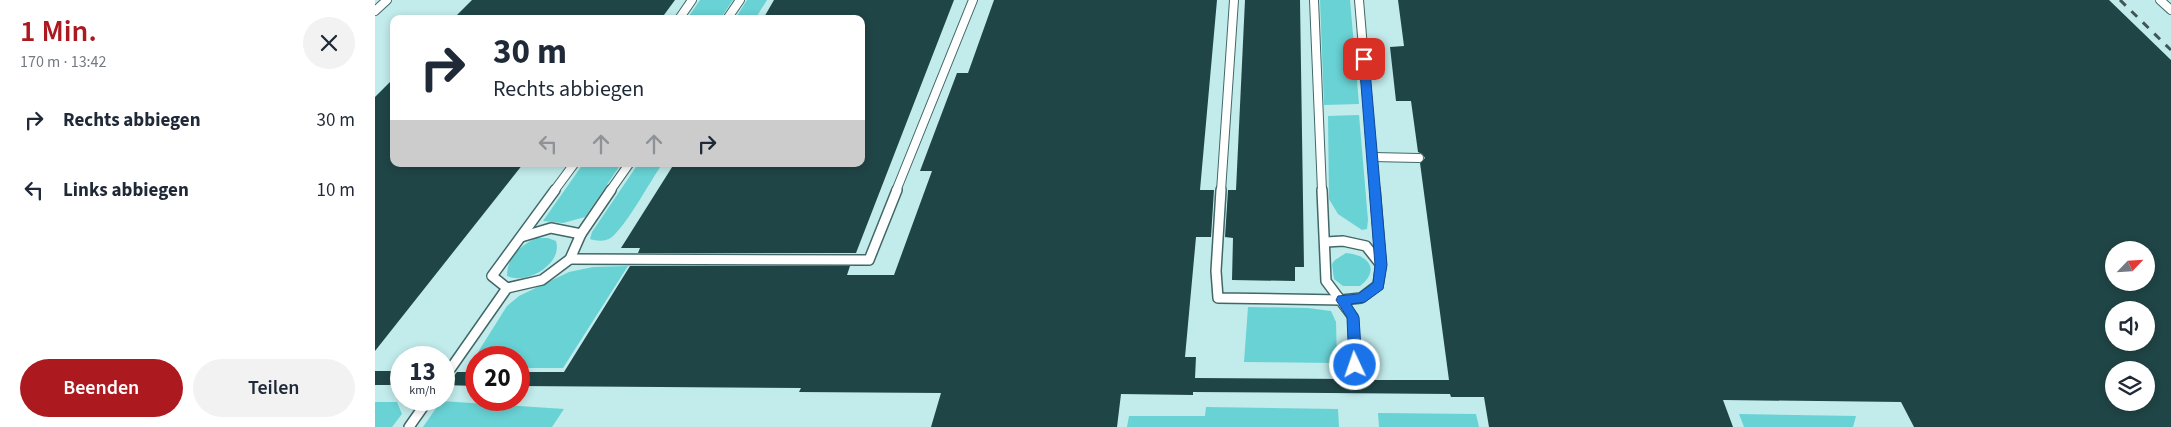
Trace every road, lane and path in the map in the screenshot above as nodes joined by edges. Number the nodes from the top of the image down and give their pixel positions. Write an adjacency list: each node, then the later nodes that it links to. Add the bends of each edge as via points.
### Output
1 (387, 0): 10 (lane)
2 (692, 0): 11 (lane)
3 (739, 0): 12 (lane)
4 (973, 0): 20 (lane, via 869,260)
5 (1234, 0): 23 (lane, via 1216,271 1218,298)
6 (1314, 0): 19 (lane)
7 (1359, 0): 13 (lane)
8 (2160, 0): 9 (lane)
9 (2171, 10)
10 (375, 11)
11 (682, 15)
12 (730, 15)
13 (1372, 157): 14 (lane); 21 (lane)
14 (1419, 158)
15 (572, 167): 18 (lane)
16 (627, 167): 17 (lane)
17 (581, 234): 18 (lane, via 562,228 547,228); 20 (lane)
18 (521, 237): 22 (lane, via 491,276)
19 (1325, 242): 21 (lane, via 1343,241 1366,246); 23 (lane, via 1326,281)
20 (571, 259): 22 (lane, via 542,280)
21 (1381, 265): 23 (lane, via 1378,285 1361,298)
22 (507, 288): 24 (lane)
23 (1342, 300): 25 (lane, via 1353,317)
24 (455, 362)
25 (1356, 381)
26 (421, 411): 27 (lane)
27 (409, 427)

